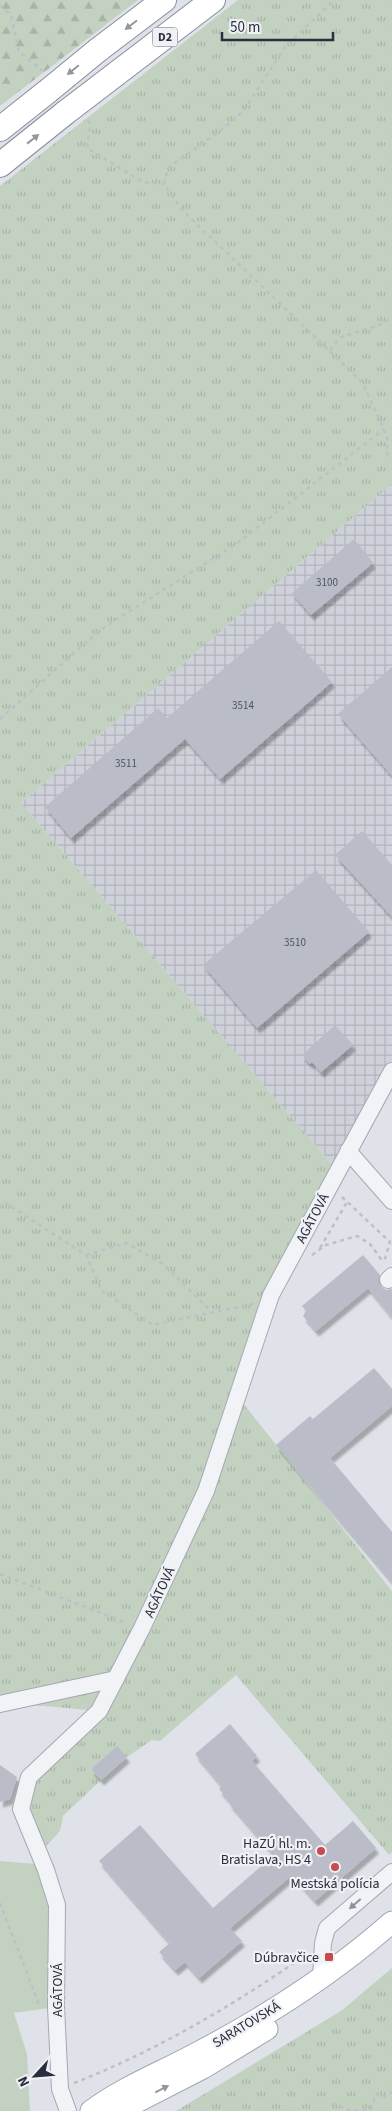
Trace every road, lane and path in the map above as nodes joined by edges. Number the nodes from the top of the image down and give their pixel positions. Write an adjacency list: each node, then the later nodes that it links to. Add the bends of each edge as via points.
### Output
1 (164, 0): 4 (highway, D2, one-way to 4, bridge)
2 (213, 0): 5 (highway, D2, one-way to 2, bridge)
3 (334, 0): 7 (path, via 285,47 244,110 168,168)
4 (0, 129)
5 (0, 165)
6 (143, 182): 7 (path)
7 (164, 184): 9 (path, via 182,210)
8 (392, 318): 9 (path, via 341,337)
9 (330, 350): 10 (path, via 362,382)
10 (384, 429): 11 (path, via 388,441 386,452); 12 (path, via 236,544 100,630)
11 (392, 459)
12 (0, 719)
13 (392, 1071): 14 (street, AGÁTOVÁ)
14 (348, 1151): 15 (street, AGÁTOVÁ); 16 (street)
15 (330, 1185): 17 (path); 23 (street, AGÁTOVÁ)
16 (392, 1201)
17 (347, 1202): 19 (path); 22 (path, via 390,1242)
18 (0, 1208): 20 (path, via 4,1202)
19 (320, 1249): 21 (path); 22 (path, via 357,1236 370,1244)
20 (86, 1255): 24 (path, via 126,1243 162,1263); 24 (path, via 102,1291 153,1325)
21 (311, 1255)
22 (389, 1274)
23 (269, 1301): 24 (path); 26 (street, AGÁTOVÁ, via 206,1491)
24 (212, 1312)
25 (0, 1574): 26 (path)
26 (142, 1628): 27 (street, AGÁTOVÁ)
27 (116, 1678): 28 (street); 36 (street, AGÁTOVÁ, via 99,1711 29,1777 21,1809 57,1905 56,2007)
28 (0, 1704)
29 (392, 1872): 33 (street, one-way to 33, via 328,1928)
30 (0, 1904): 35 (path)
31 (392, 1922): 34 (main road, SARATOVSKÁ)
32 (392, 1941): 41 (main road, SARATOVSKÁ, one-way to 32, via 203,2068 327,1990)
33 (323, 1943): 34 (street); 36 (path, via 264,1984 137,2057)
34 (321, 1977): 40 (main road, SARATOVSKÁ, via 199,2052 105,2100)
35 (40, 2009)
36 (60, 2089): 39 (street, AGÁTOVÁ)
37 (392, 2092): 42 (path, via 385,2097 376,2094 371,2109)
38 (332, 2102): 42 (path)
39 (68, 2111)
40 (91, 2111)
41 (119, 2111)
42 (352, 2111)

